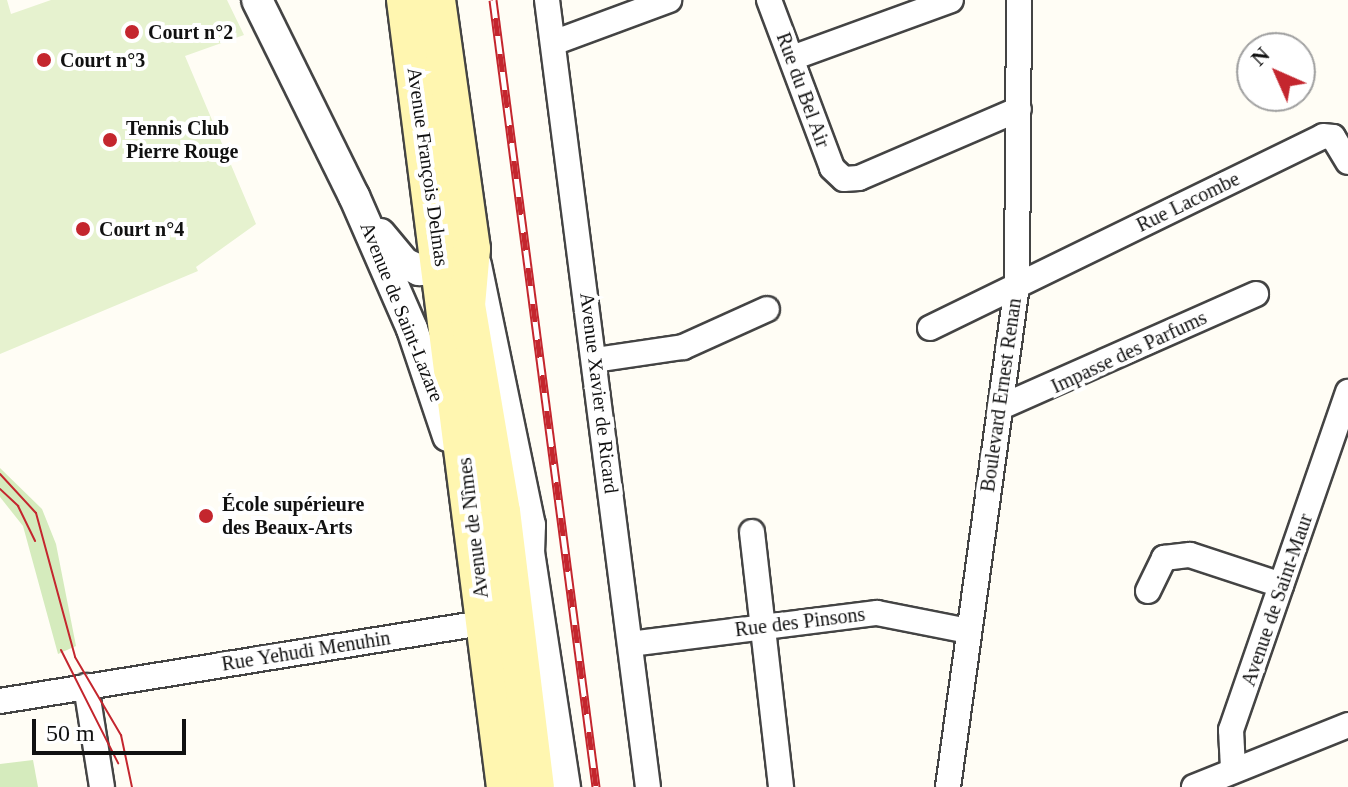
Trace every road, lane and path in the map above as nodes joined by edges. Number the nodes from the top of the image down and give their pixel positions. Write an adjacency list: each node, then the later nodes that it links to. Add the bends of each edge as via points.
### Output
1 (257, 0): 13 (street, Avenue de Saint-Lazare)
2 (405, 0): 15 (main road, Avenue François Delmas)
3 (437, 0): 14 (main road, Avenue François Delmas)
4 (547, 0): 9 (street, Avenue Xavier de Ricard)
5 (669, 0): 9 (street)
6 (769, 0): 10 (street, Rue du Bel Air)
7 (951, 0): 10 (street)
8 (1019, 0): 11 (street, Boulevard Ernest Renan)
9 (553, 43): 21 (street, Avenue Xavier de Ricard)
10 (792, 58): 11 (street, Rue du Bel Air, via 832,168 844,179 859,178)
11 (1019, 109): 16 (street, Boulevard Ernest Renan)
12 (1348, 162): 16 (street, Rue Lacombe, via 1333,137 1323,136)
13 (354, 196): 15 (street, Avenue de Saint-Lazare, via 404,263 419,270); 25 (street, Avenue de Saint-Lazare, via 412,329 450,447)
14 (472, 249): 18 (main road, Avenue François Delmas); 28 (street, Avenue de Nîmes, via 530,525)
15 (438, 269): 18 (main road, Avenue François Delmas); 25 (main road, Avenue de Nîmes)
16 (1017, 285): 20 (street); 23 (street, Boulevard Ernest Renan)
17 (1256, 294): 23 (street, Impasse des Parfums)
18 (467, 305): 26 (main road, Avenue de Nîmes)
19 (767, 309): 21 (street, via 683,347)
20 (930, 328)
21 (595, 360): 34 (street, Avenue Xavier de Ricard)
22 (1348, 392): 24 (street, Avenue de Saint-Maur)
23 (1001, 407): 33 (street, Boulevard Ernest Renan)
24 (1341, 439): 29 (street, Avenue de Saint-Maur)
25 (467, 472): 31 (main road, Avenue de Nîmes)
26 (502, 511): 28 (street, Avenue de Nîmes); 35 (main road, Avenue de Nîmes)
27 (752, 532): 32 (street)
28 (529, 552): 43 (street, Avenue de Nîmes)
29 (1281, 585): 30 (street, via 1190,555 1164,558); 39 (street, Avenue de Saint-Maur, via 1231,730)
30 (1148, 591)
31 (484, 623): 35 (main road); 36 (street, Rue Yehudi Menuhin); 41 (main road, Avenue de Nîmes)
32 (763, 625): 33 (street, Rue des Pinsons, via 877,613); 34 (street, Rue des Pinsons); 45 (street)
33 (968, 631): 46 (street, Boulevard Ernest Renan)
34 (630, 644): 44 (street, Avenue Xavier de Ricard)
35 (518, 649): 42 (main road, Avenue de Nîmes)
36 (86, 686): 37 (street, Rue Yehudi Menuhin); 40 (street)
37 (0, 701)
38 (1348, 725): 39 (street)
39 (1233, 768): 47 (street)
40 (102, 787)
41 (505, 787)
42 (536, 787)
43 (565, 787)
44 (648, 787)
45 (781, 787)
46 (948, 787)
47 (1194, 787)

